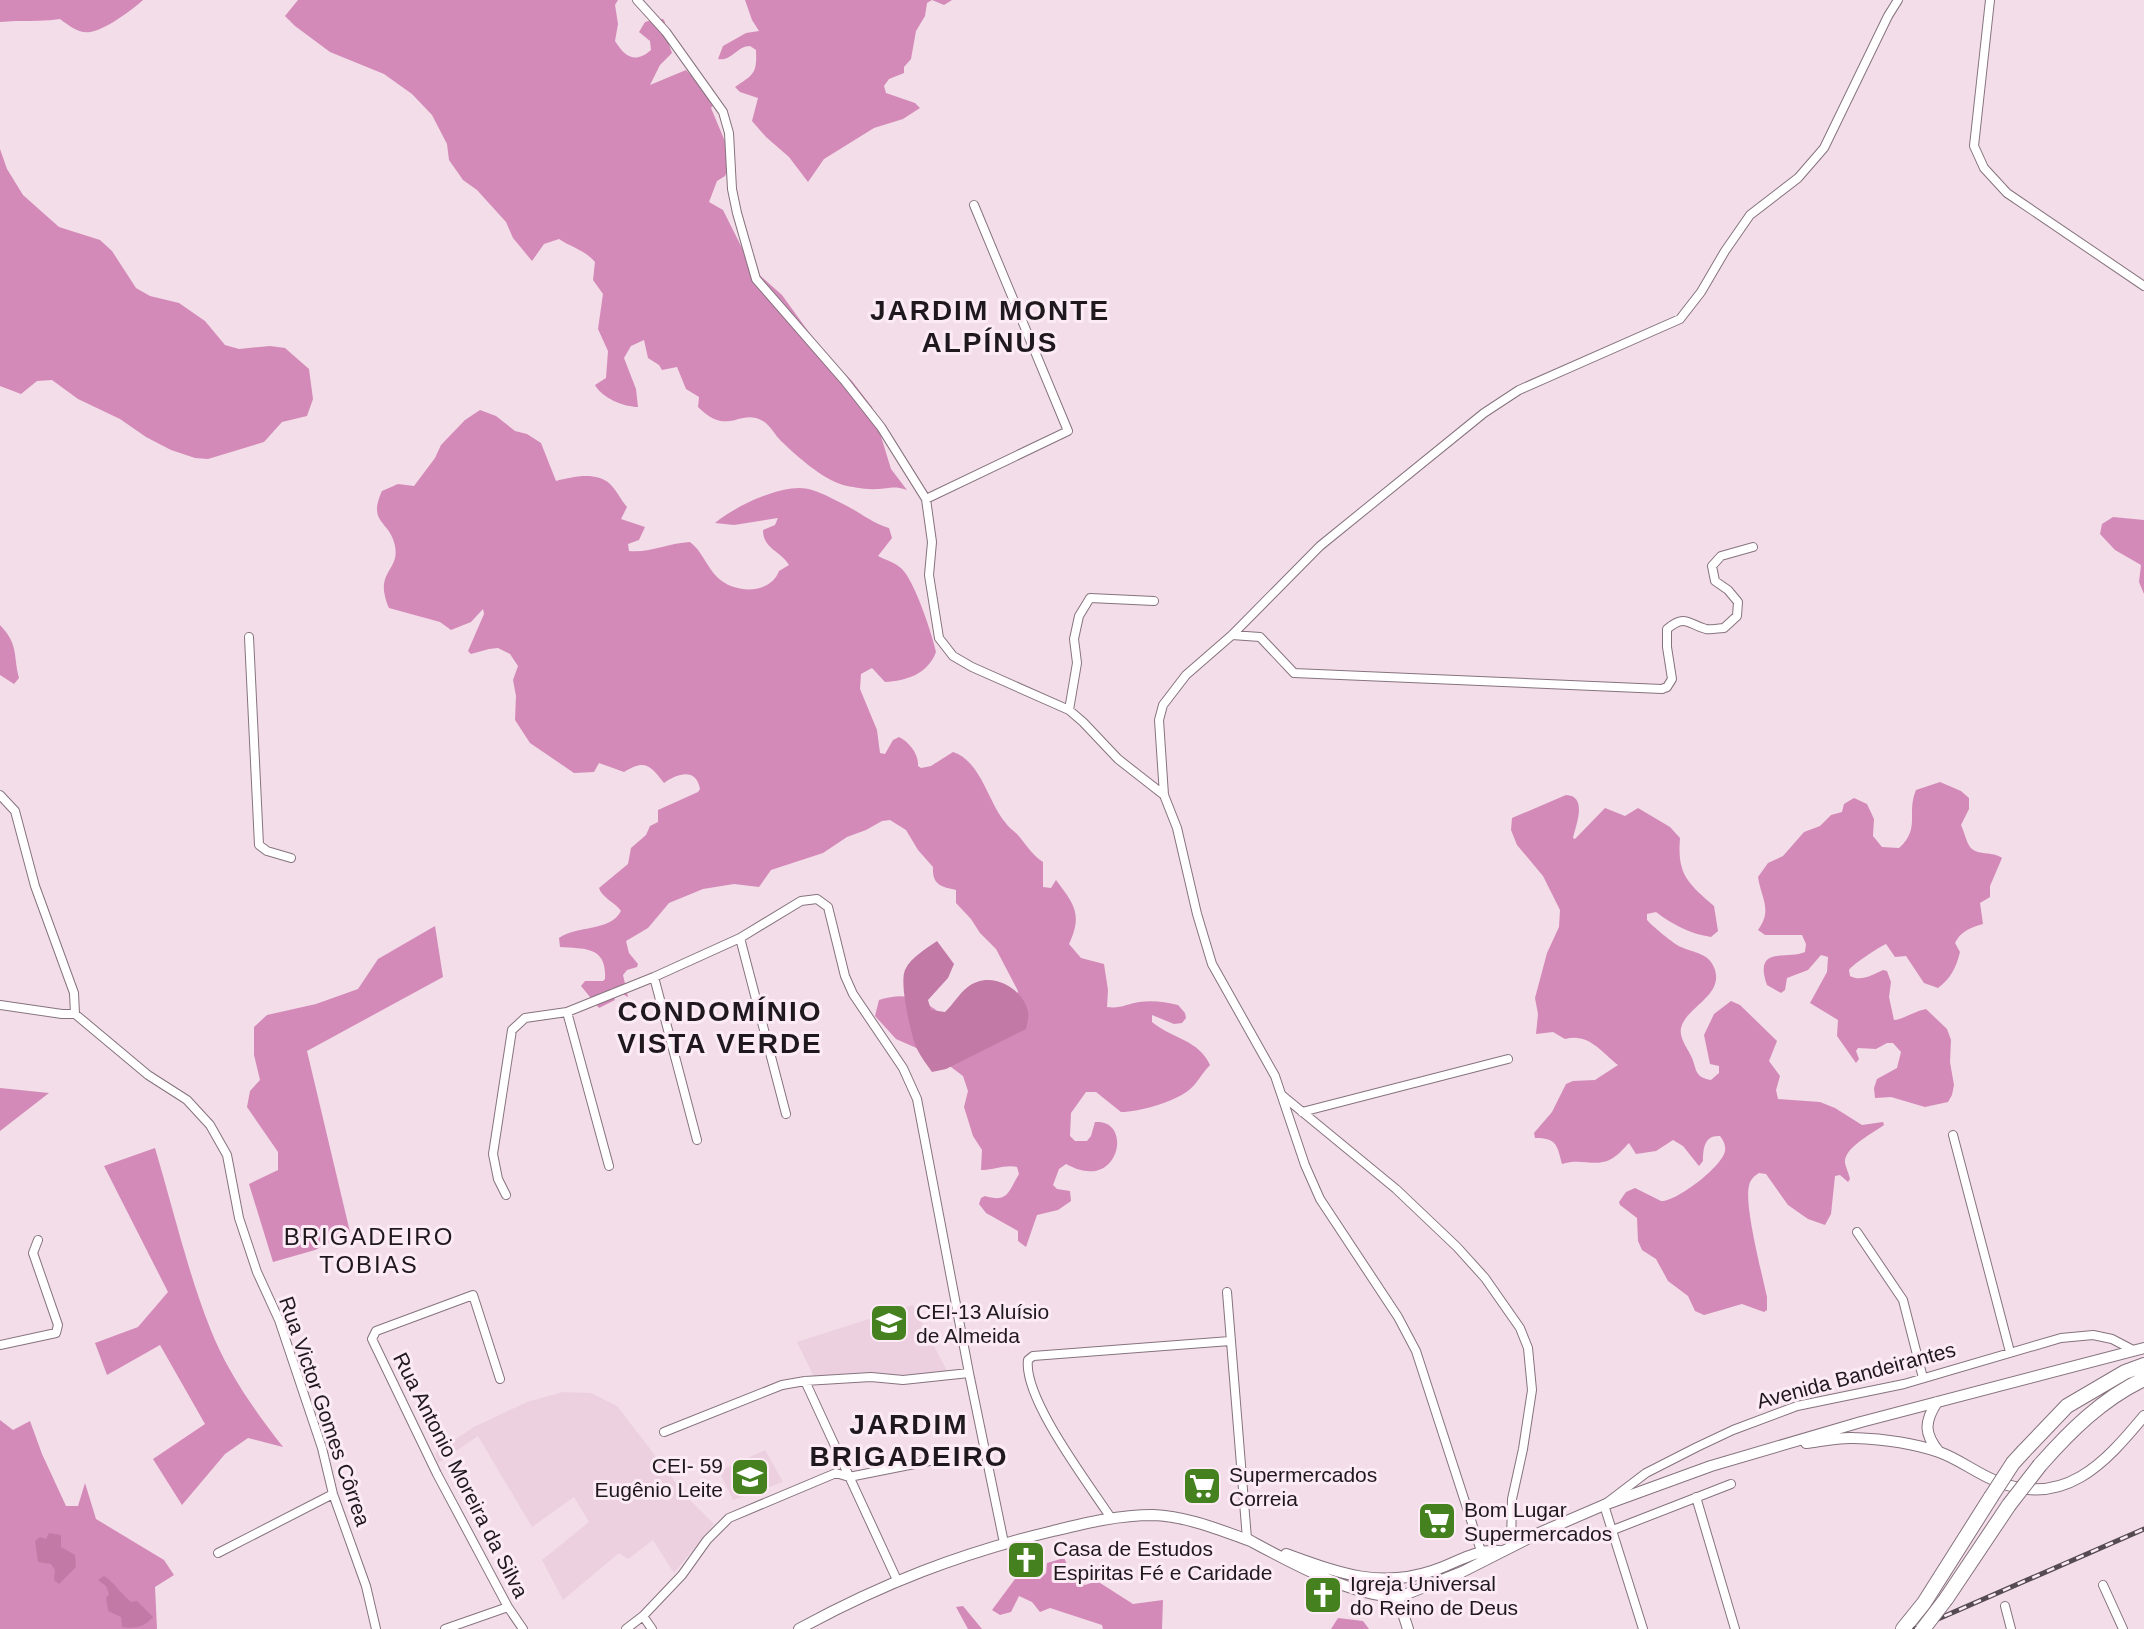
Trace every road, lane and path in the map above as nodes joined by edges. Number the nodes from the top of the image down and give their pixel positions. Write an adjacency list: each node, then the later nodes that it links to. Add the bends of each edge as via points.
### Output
1 (637, 0): 6 (street, via 666,32 723,112 729,133 732,189 756,279 881,427)
2 (1898, 0): 9 (street, via 1824,148 1798,177 1750,215 1680,318 1519,390 1484,413 1320,547)
3 (1990, 0): 5 (street, via 1974,146 1984,168 2007,193)
4 (974, 205): 6 (street, via 1068,431)
5 (2144, 286)
6 (926, 499): 11 (street, via 932,542 929,575 940,638 953,656 972,667)
7 (1753, 547): 9 (street, via 1721,556 1712,566 1715,581 1738,602 1737,616 1724,628 1706,629 1692,621 1667,629 1672,679 1662,690 1294,673 1260,638)
8 (1154, 601): 11 (street, via 1090,598 1086,603 1074,639 1076,663)
9 (1232, 635): 13 (street, via 1186,675 1163,705 1158,720)
10 (249, 637): 14 (street, via 259,845)
11 (1069, 710): 13 (street, via 1118,759)
12 (0, 795): 19 (street, via 15,811 35,886 74,993)
13 (1164, 795): 21 (street, via 1212,964)
14 (291, 858)
15 (740, 938): 16 (street); 23 (street); 36 (street, via 801,901 817,899 828,907 853,995 903,1068 917,1099)
16 (654, 977): 18 (street); 25 (street)
17 (0, 1004): 19 (street)
18 (567, 1012): 26 (street); 27 (street, via 525,1018 512,1030 493,1154)
19 (75, 1014): 49 (street, Rua Victor Gomes Côrrea, via 148,1075 187,1100 210,1125 227,1155 239,1218 279,1320)
20 (1508, 1059): 22 (street)
21 (1283, 1096): 22 (street); 57 (street, via 1320,1199 1416,1351)
22 (1303, 1112): 56 (street, via 1457,1247 1485,1278 1525,1338 1532,1391)
23 (786, 1114)
24 (1953, 1135): 34 (street)
25 (697, 1140)
26 (608, 1166)
27 (506, 1195)
28 (1857, 1232): 37 (street, via 1903,1300)
29 (38, 1240): 32 (street, via 33,1253 58,1325 56,1333)
30 (1227, 1292): 31 (street)
31 (1230, 1341): 52 (street, via 1033,1356 1028,1360 1037,1404); 54 (street)
32 (0, 1345)
33 (2139, 1349): 34 (street, Avenida Bandeirantes, via 2093,1335); 41 (main road, Avenida Bandeirantes)
34 (2010, 1352): 37 (street, Avenida Bandeirantes)
35 (2144, 1365): 75 (highway, bridge, via 2067,1406 2013,1463)
36 (969, 1373): 40 (street, via 903,1380); 45 (street)
37 (1923, 1378): 51 (street, Avenida Bandeirantes, via 1797,1406 1733,1430 1646,1473)
38 (500, 1379): 64 (street, Rua Antonio Moreira da Silva, via 473,1294 373,1335 437,1474)
39 (2144, 1379): 76 (highway, bridge, via 2098,1407 2040,1465)
40 (805, 1381): 43 (street, via 782,1385); 47 (street)
41 (1937, 1402): 44 (main road, Avenida Bandeirantes); 46 (main road, via 1925,1429)
42 (2144, 1416): 46 (main road, Avenida Bandeirantes, via 2101,1464 2058,1487 2017,1488 1996,1482)
43 (664, 1432)
44 (1773, 1447): 46 (main road, Avenida Bandeirantes, via 1852,1438); 51 (main road, Avenida Bandeirantes)
45 (985, 1450): 47 (street); 55 (street)
46 (1939, 1452)
47 (849, 1477): 60 (street); 65 (street, via 836,1473 729,1518)
48 (1731, 1484): 50 (street)
49 (333, 1494): 58 (street); 66 (street, Rua Victor Gomes Côrrea, via 366,1586)
50 (1696, 1497): 53 (street); 74 (street)
51 (1604, 1505): 53 (street); 56 (main road, Avenida Bandeirantes)
52 (1111, 1518): 54 (main road, Avenida Bandeirantes, via 1155,1515); 55 (main road, Avenida Bandeirantes)
53 (1613, 1530): 73 (street)
54 (1247, 1539): 59 (main road, Avenida Bandeirantes, via 1334,1571); 62 (main road, Avenida Bandeirantes, via 1301,1568 1363,1591)
55 (1004, 1542): 60 (main road, Avenida Bandeirantes)
56 (1506, 1550): 57 (main road, Avenida Bandeirantes); 62 (main road, Avenida Bandeirantes)
57 (1481, 1551): 59 (main road, Avenida Bandeirantes, via 1431,1572)
58 (218, 1553)
59 (1392, 1579): 62 (main road)
60 (897, 1580): 71 (main road, Avenida Bandeirantes)
61 (2103, 1586): 78 (street)
62 (1399, 1597): 72 (main road)
63 (2005, 1606): 77 (street)
64 (508, 1607): 67 (street); 68 (street, Rua Antonio Moreira da Silva)
65 (643, 1616): 69 (street); 70 (street)
66 (376, 1629)
67 (445, 1629)
68 (523, 1629)
69 (626, 1629)
70 (652, 1629)
71 (799, 1629)
72 (1408, 1629)
73 (1643, 1629)
74 (1735, 1629)
75 (1903, 1629)
76 (1923, 1629)
77 (2011, 1629)
78 (2123, 1629)

